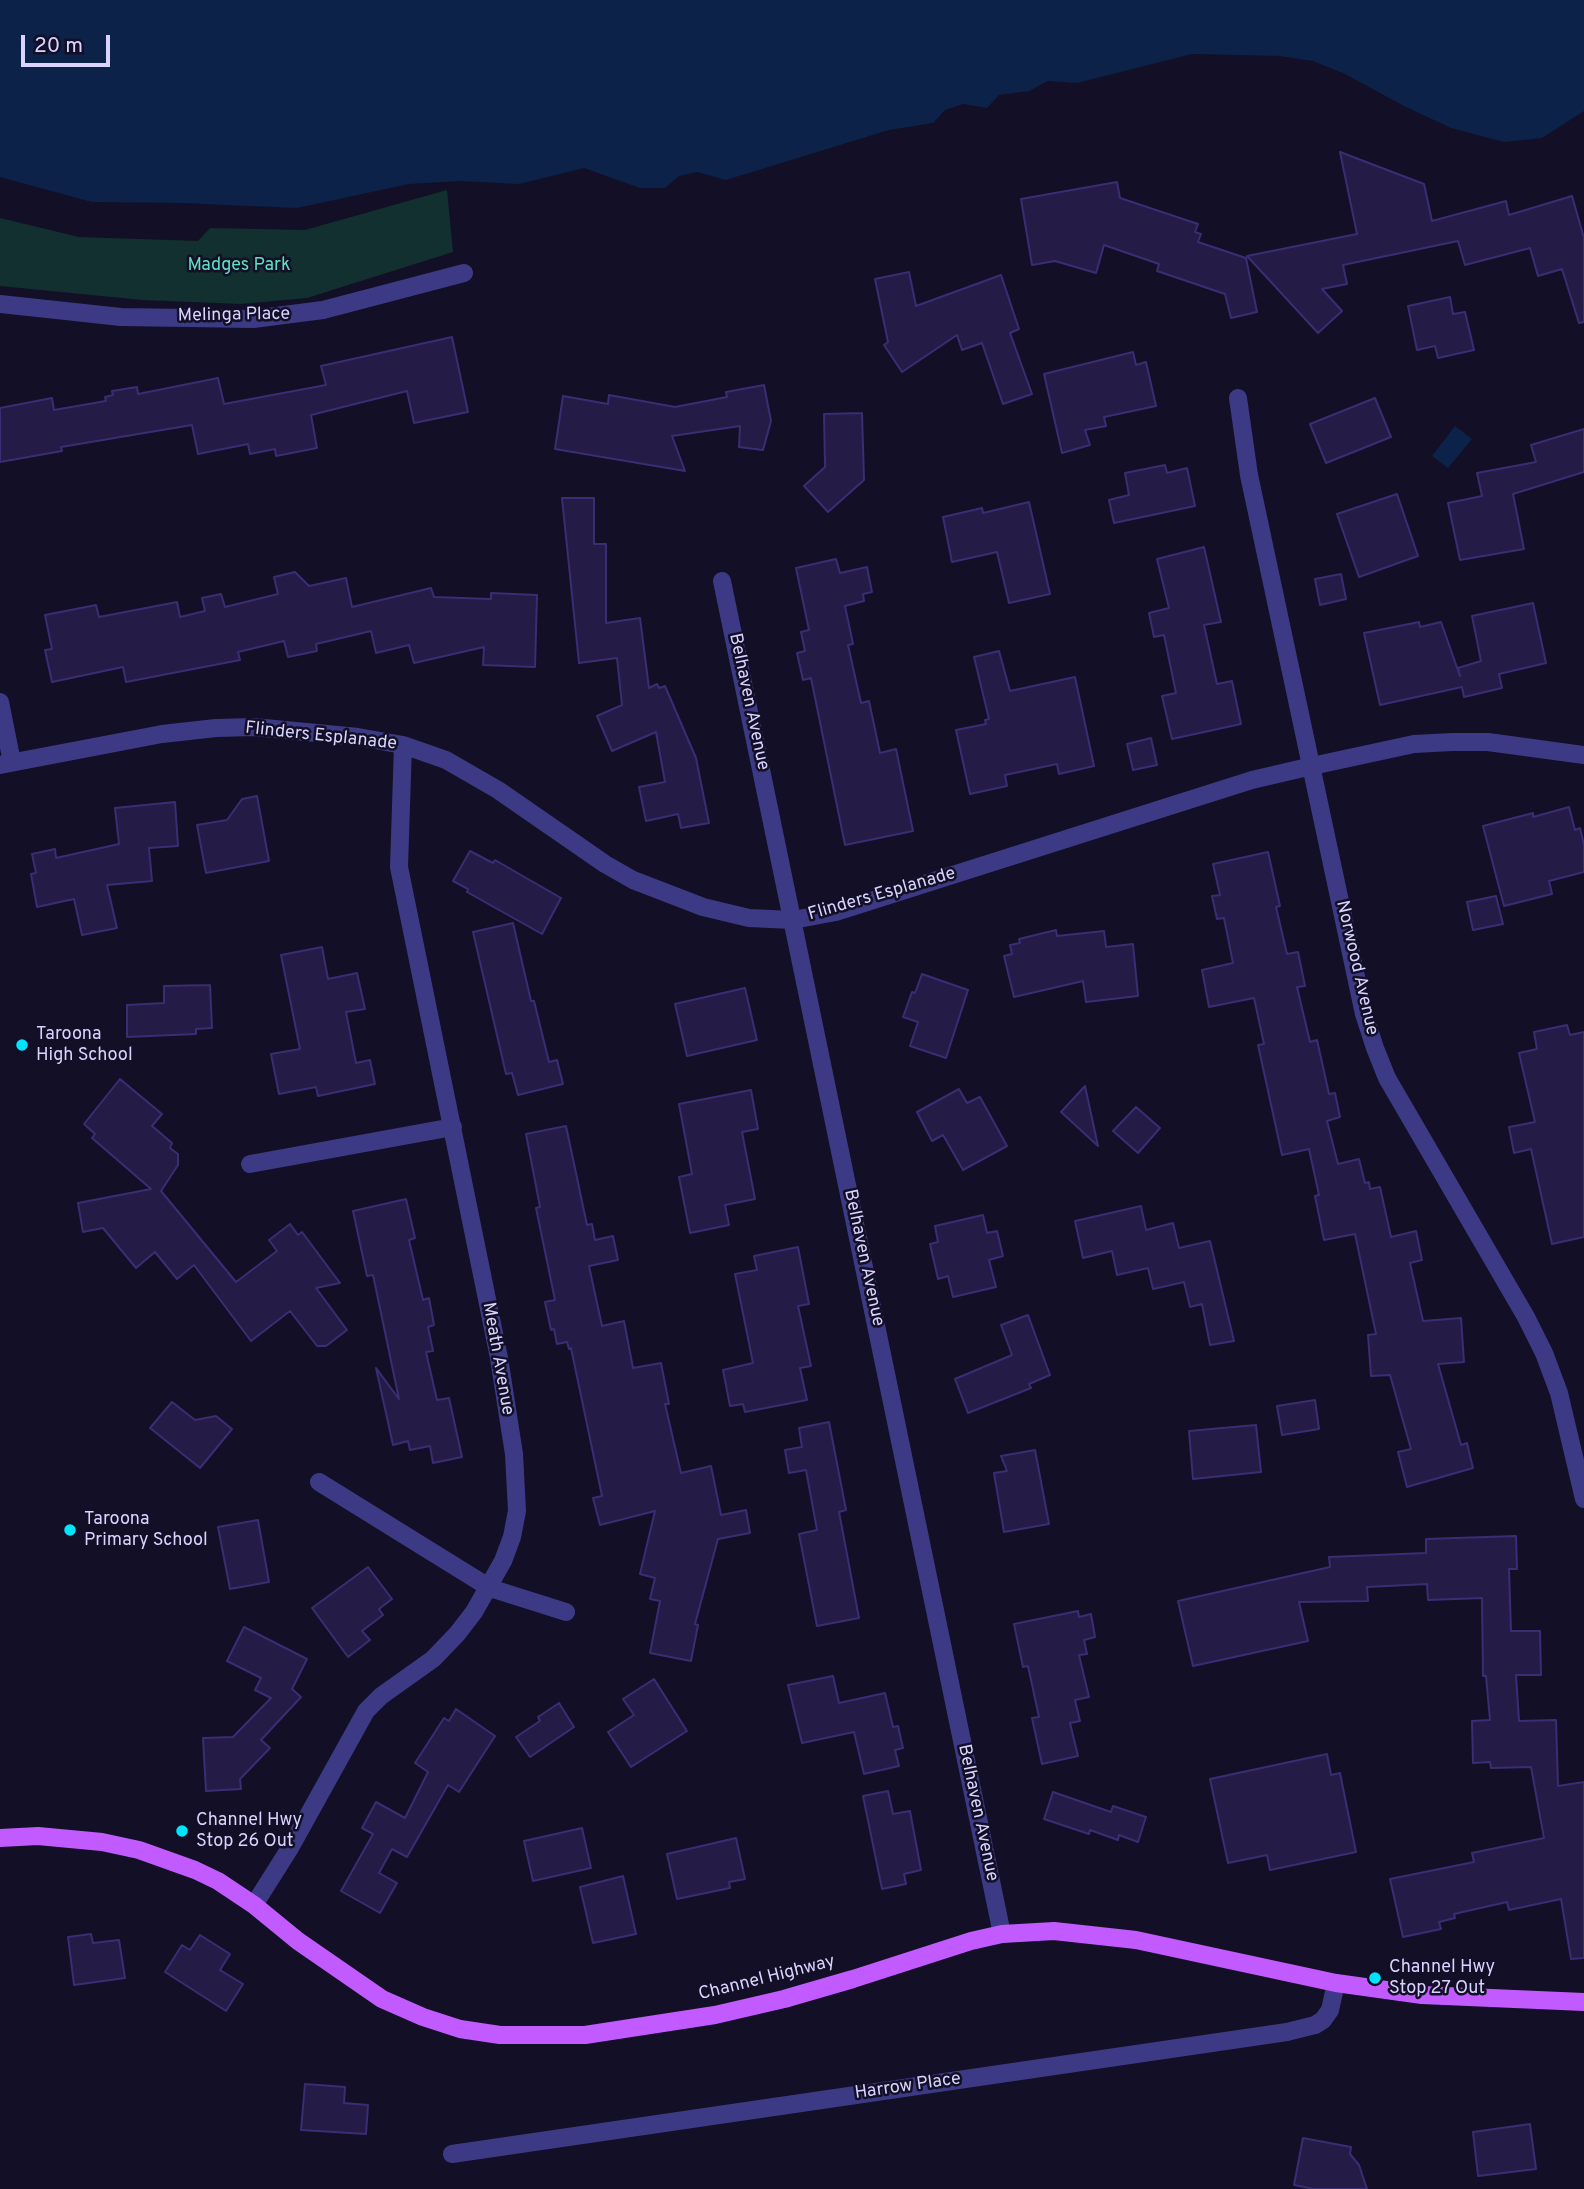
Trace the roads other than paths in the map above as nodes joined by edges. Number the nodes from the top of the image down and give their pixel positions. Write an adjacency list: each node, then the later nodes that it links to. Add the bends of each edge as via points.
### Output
1 (464, 273): 2 (street, Melinga Place, via 324,310 253,319 121,317)
2 (0, 304)
3 (1238, 398): 9 (street, Norwood Avenue, via 1249,475)
4 (722, 581): 10 (street, Belhaven Avenue)
5 (0, 702): 8 (street)
6 (403, 745): 8 (street, Flinders Esplanade, via 254,727 216,728); 10 (street, Flinders Esplanade, via 446,761 498,790 633,880 703,907 749,918); 11 (street, Meath Avenue, via 399,867)
7 (1584, 755): 9 (street, Flinders Esplanade, via 1488,742 1452,742 1414,744)
8 (6, 763)
9 (1312, 766): 10 (street, Flinders Esplanade, via 1252,780 836,912); 14 (street, Norwood Avenue, via 1375,1048 1387,1078 1544,1353 1559,1393)
10 (793, 920): 19 (street, Belhaven Avenue)
11 (453, 1127): 12 (street); 15 (street, Meath Avenue, via 499,1358 516,1482 512,1537)
12 (250, 1164)
13 (319, 1482): 15 (street)
14 (1584, 1499)
15 (490, 1588): 16 (street); 18 (street, Meath Avenue, via 433,1658 366,1711)
16 (566, 1612)
17 (0, 1838): 18 (main road, Channel Highway, via 78,1838 139,1850 195,1870)
18 (254, 1905): 19 (main road, Channel Highway, via 382,1999 460,2029 526,2036 585,2035 715,2015)
19 (1002, 1934): 20 (main road, Channel Highway, via 1054,1931 1136,1940)
20 (1336, 1983): 21 (main road, Channel Highway, via 1422,1995); 22 (street, Harrow Place, via 1331,2010 1323,2020 1287,2032)
21 (1584, 2002)
22 (452, 2154)

